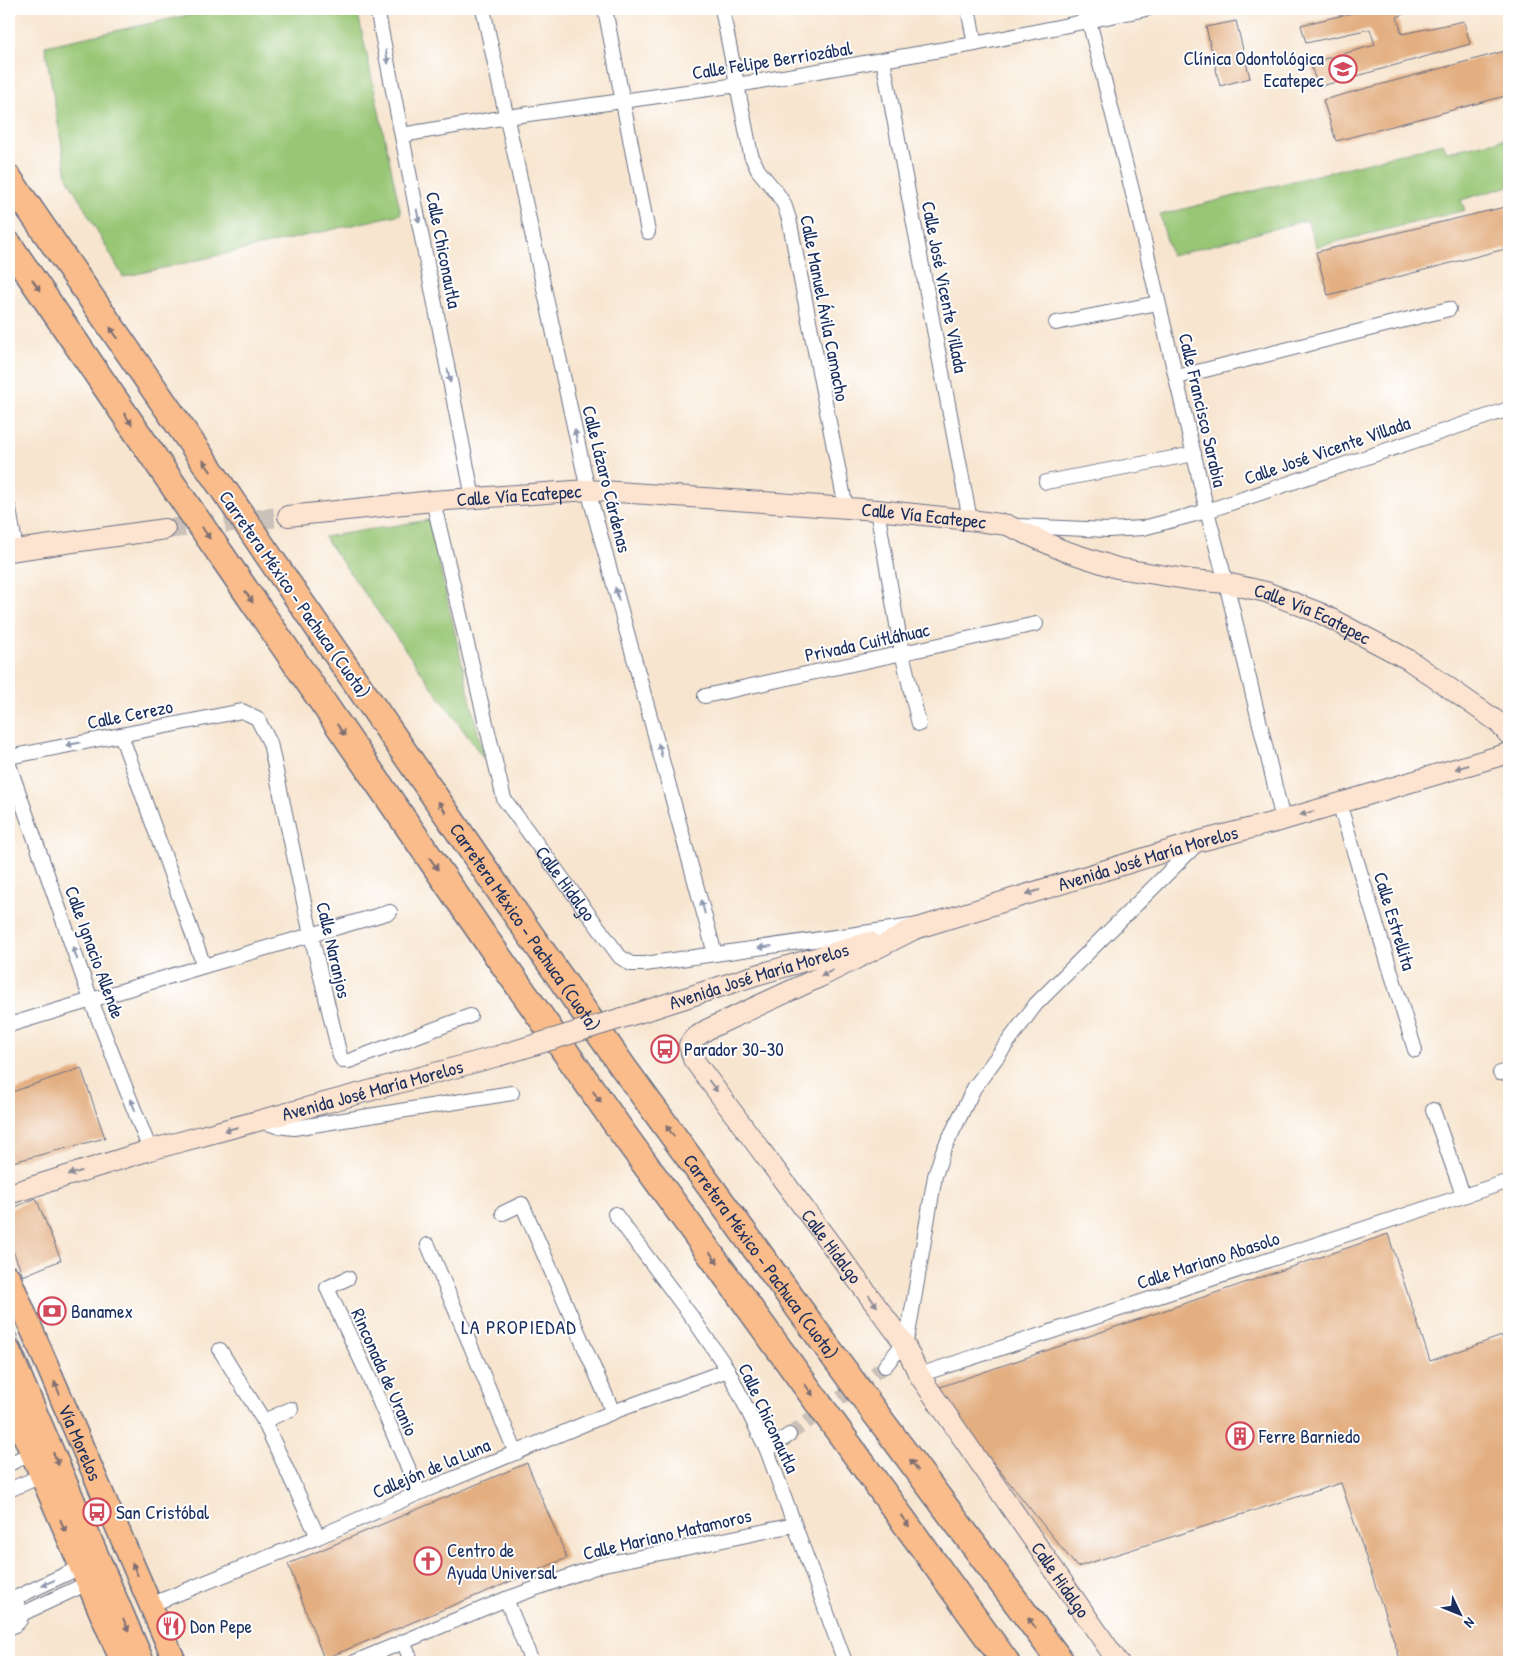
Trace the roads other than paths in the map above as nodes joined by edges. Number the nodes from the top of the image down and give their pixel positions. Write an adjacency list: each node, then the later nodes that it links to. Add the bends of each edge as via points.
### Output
1 (377, 9): 13 (street, Calle Chiconautla, one-way to 13)
2 (483, 9): 12 (street, Calle Lázaro Cárdenas)
3 (605, 9): 11 (street)
4 (722, 9): 10 (street, Calle Manuel Ávila Camacho)
5 (968, 9): 8 (street)
6 (1146, 9): 7 (street, Calle Felipe Berriozábal)
7 (1088, 15): 8 (street, Calle Felipe Berriozábal); 17 (street, Calle Francisco Sarabia)
8 (975, 44): 9 (street, Calle Felipe Berriozábal)
9 (883, 60): 10 (street, Calle Felipe Berriozábal); 32 (street, Calle José Vicente Villada)
10 (737, 85): 11 (street, Calle Felipe Berriozábal); 27 (street, Calle Manuel Ávila Camacho, via 750,155 784,204 789,219)
11 (623, 102): 12 (street, Calle Felipe Berriozábal); 15 (street)
12 (506, 117): 13 (street, Calle Felipe Berriozábal); 24 (street, Calle Lázaro Cárdenas, one-way to 12)
13 (402, 136): 25 (street, Calle Chiconautla, one-way to 25)
14 (9, 179): 106 (highway, Carretera México - Pachuca (Cuota), one-way to 14, bridge, via 623,1067)
15 (648, 232)
16 (9, 245): 105 (highway, Carretera México - Pachuca (Cuota), one-way to 105, bridge, via 485,938)
17 (1158, 303): 19 (street); 20 (street, Calle Francisco Sarabia)
18 (1449, 310): 20 (street)
19 (1056, 323)
20 (1177, 378): 22 (street, Calle Francisco Sarabia)
21 (1509, 409): 30 (street, Calle José Vicente Villada)
22 (1194, 454): 23 (street); 30 (street, Calle Francisco Sarabia)
23 (1046, 482)
24 (588, 490): 25 (main road, Calle Vía Ecatepec); 27 (main road, Calle Vía Ecatepec); 53 (street, Calle Lázaro Cárdenas, one-way to 24)
25 (473, 498): 26 (main road, Calle Vía Ecatepec)
26 (433, 501): 31 (main road, Calle Vía Ecatepec); 53 (street, Calle Hidalgo, via 504,799 620,957 631,964 644,964)
27 (846, 508): 29 (main road, Calle Vía Ecatepec)
28 (9, 509): 35 (street)
29 (877, 510): 32 (main road, Calle Vía Ecatepec); 38 (street)
30 (1207, 511): 33 (street, Calle José Vicente Villada, via 1143,528 1108,530); 36 (street, Calle Francisco Sarabia)
31 (288, 516)
32 (970, 520): 33 (main road, Calle Vía Ecatepec)
33 (1007, 525): 36 (main road, Calle Vía Ecatepec, via 1062,550 1118,568)
34 (165, 530): 35 (main road)
35 (13, 550)
36 (1226, 583): 43 (main road, Calle Vía Ecatepec, via 1266,592 1320,613 1401,656 1498,722); 48 (street, Calle Francisco Sarabia)
37 (1036, 624): 38 (street, Privada Cuitláhuac)
38 (902, 653): 39 (street, Privada Cuitláhuac); 41 (street)
39 (705, 696)
40 (257, 718): 42 (street, Calle Cerezo, via 242,712); 52 (street, Calle Naranjos, via 270,743)
41 (918, 724)
42 (121, 735): 45 (street, Calle Cerezo, one-way to 45); 54 (street)
43 (1509, 735)
44 (1509, 753): 47 (main road, Avenida José María Morelos, one-way to 47)
45 (9, 757)
46 (9, 765): 55 (street, Calle Ignacio Allende, one-way to 46)
47 (1339, 803): 48 (main road, Avenida José María Morelos, one-way to 48); 58 (street, Calle Estrellita)
48 (1283, 820): 49 (main road, Avenida José María Morelos)
49 (1200, 841): 51 (main road, Avenida José María Morelos, one-way to 51); 71 (street, via 1036,1004 974,1088 943,1151 935,1176)
50 (390, 912): 52 (street)
51 (926, 925): 53 (street, Calle Hidalgo, one-way to 53); 61 (main road, Avenida José María Morelos, bridge, via 498,1056); 71 (main road, Calle Hidalgo, one-way to 71, via 708,1029 689,1045 693,1059)
52 (311, 935): 54 (street); 56 (street, Calle Naranjos, via 343,1061)
53 (716, 954)
54 (204, 966): 55 (street)
55 (91, 1000): 57 (street); 62 (street, Calle Ignacio Allende, one-way to 55)
56 (470, 1016)
57 (9, 1025)
58 (1415, 1050)
59 (512, 1093): 61 (street, via 294,1128)
60 (1433, 1110): 65 (street)
61 (261, 1121): 62 (main road, Avenida José María Morelos, one-way to 62)
62 (150, 1150): 64 (main road, Avenida José María Morelos, one-way to 64)
63 (1509, 1181): 65 (street, Calle Mariano Abasolo)
64 (9, 1194)
65 (1463, 1195): 76 (street, Calle Mariano Abasolo)
66 (503, 1213): 79 (street, via 522,1204)
67 (615, 1214): 75 (street, Calle Chiconautla)
68 (428, 1245): 83 (street)
69 (9, 1277): 94 (main road, Vía Morelos, one-way to 69)
70 (348, 1278): 88 (street, Rinconada de Uranio, via 327,1288)
71 (904, 1343): 74 (street); 76 (main road, Calle Hidalgo)
72 (9, 1350): 99 (main road, one-way to 99)
73 (220, 1350): 80 (street)
74 (885, 1366)
75 (728, 1370): 79 (street, Callejón de la Luna); 82 (street, Calle Chiconautla)
76 (919, 1375): 107 (main road, Calle Hidalgo)
77 (9, 1401): 84 (main road)
78 (291, 1409): 80 (street)
79 (613, 1412): 83 (street, Callejón de la Luna)
80 (264, 1421): 90 (street)
81 (790, 1435): 82 (street)
82 (767, 1450): 89 (street, Calle Chiconautla)
83 (516, 1453): 88 (street, Callejón de la Luna)
84 (32, 1454): 85 (street); 86 (main road)
85 (9, 1464)
86 (41, 1476): 87 (street); 91 (main road, one-way to 91)
87 (9, 1490)
88 (418, 1493): 90 (street, Callejón de la Luna)
89 (794, 1525): 93 (street, Calle Mariano Matamoros, via 604,1564); 104 (street, Calle Chiconautla)
90 (318, 1537): 94 (street, Callejón de la Luna)
91 (84, 1575): 92 (street, one-way to 92); 95 (street); 98 (main road)
92 (12, 1596): 95 (street)
93 (506, 1599): 97 (street, Calle Mariano Matamoros); 103 (street)
94 (150, 1605): 100 (main road, Vía Morelos)
95 (22, 1614): 96 (street, via 19,1621)
96 (9, 1628)
97 (402, 1642): 101 (street, Calle Mariano Matamoros); 102 (street)
98 (122, 1662)
99 (143, 1662)
100 (175, 1662)
101 (355, 1662)
102 (412, 1662)
103 (532, 1662)
104 (845, 1662)
105 (1006, 1662)
106 (1061, 1662)
107 (1118, 1662)

